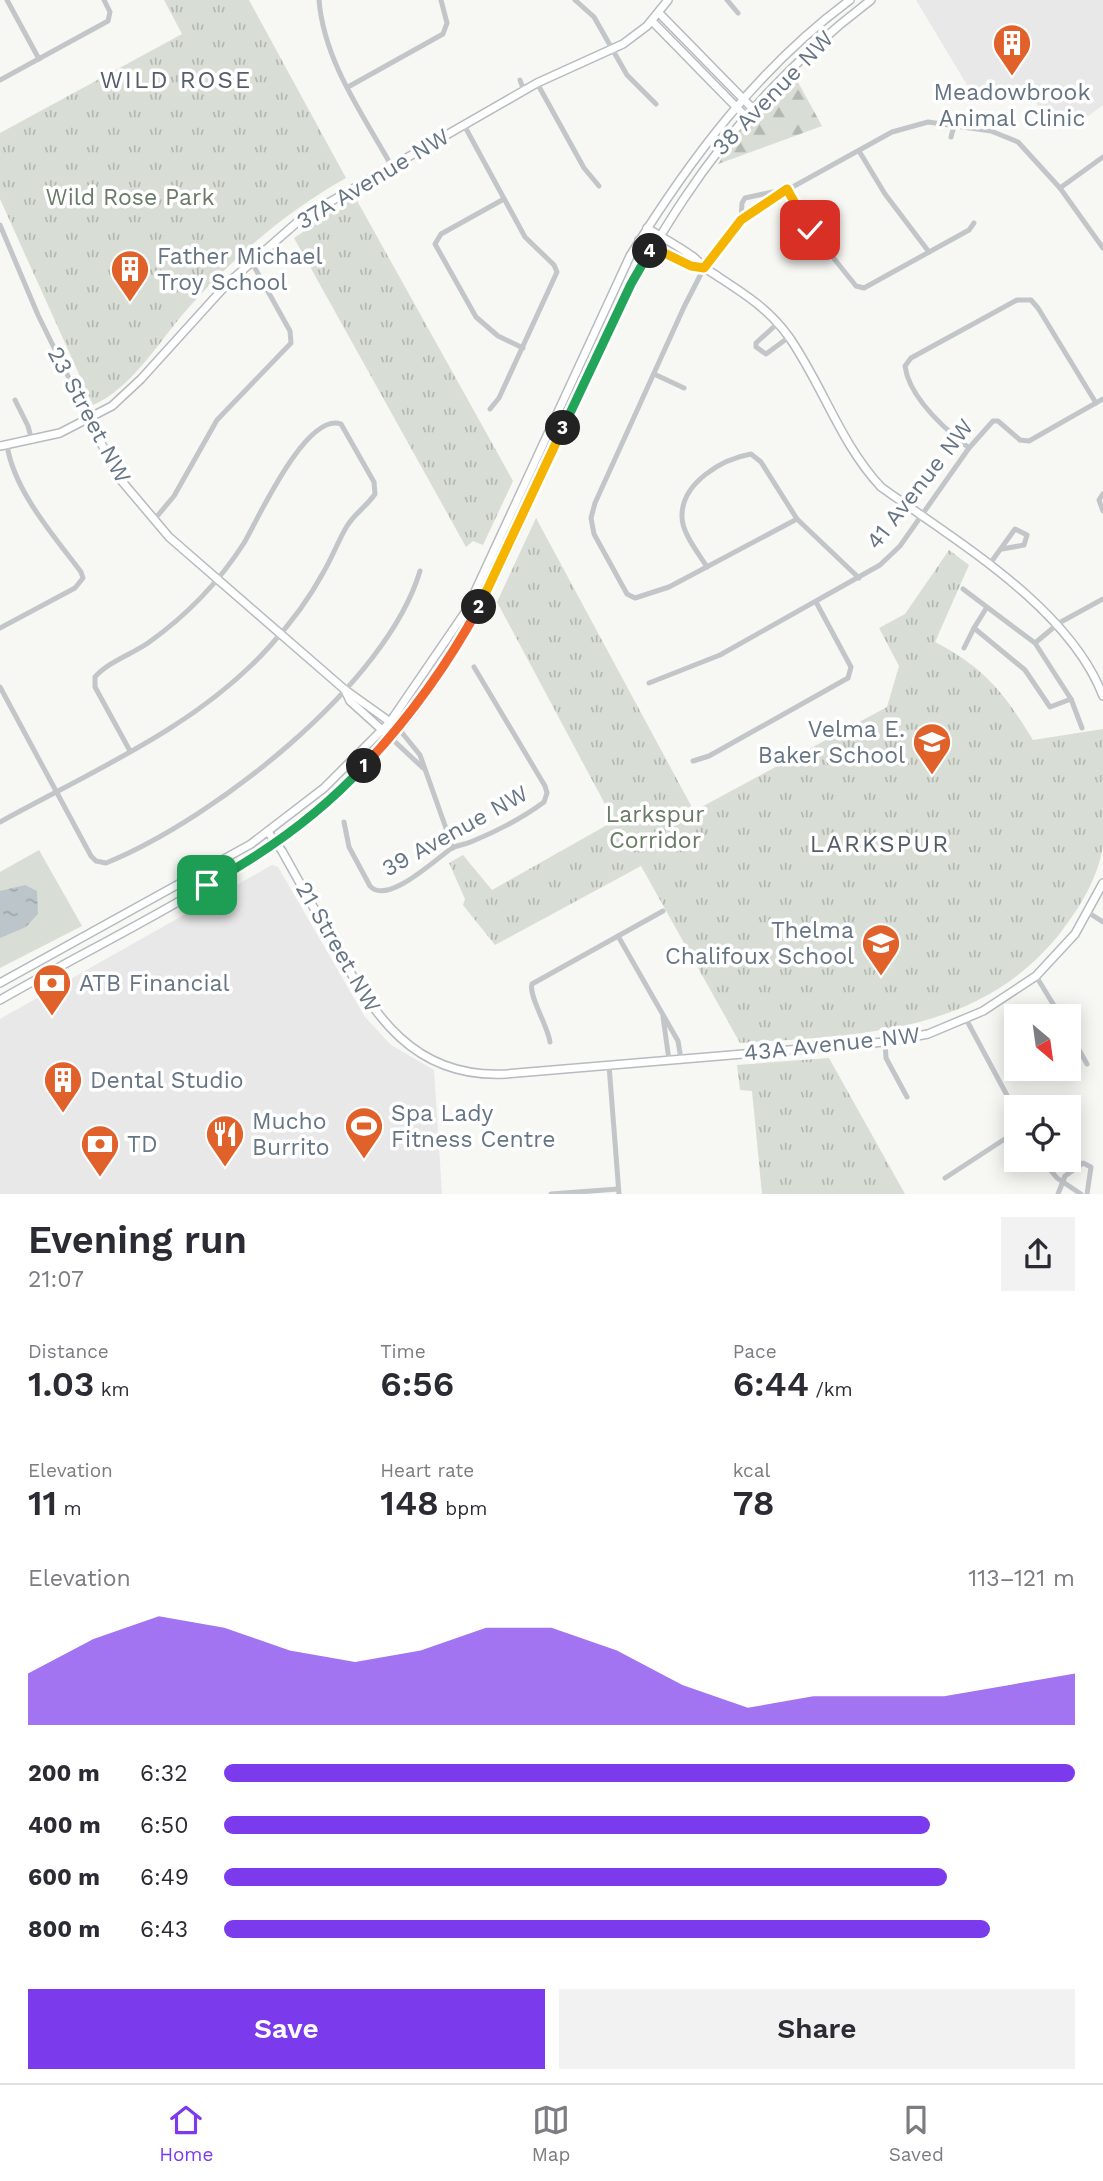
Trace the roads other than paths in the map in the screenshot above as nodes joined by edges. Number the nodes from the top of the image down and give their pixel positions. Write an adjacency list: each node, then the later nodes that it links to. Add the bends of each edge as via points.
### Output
1 (7, 0): 14 (street)
2 (104, 0): 14 (street, via 111,17)
3 (319, 0): 18 (street, via 327,45)
4 (441, 0): 18 (street, via 447,29 441,36)
5 (575, 0): 13 (street, via 594,17)
6 (668, 0): 10 (street, 37A Avenue NW)
7 (727, 0): 11 (street)
8 (850, 0): 20 (street, 38 Avenue NW, via 782,57)
9 (871, 0): 23 (street, 38 Avenue NW, via 813,46)
10 (659, 13): 12 (street, 37A Avenue NW); 20 (street)
11 (738, 13)
12 (652, 21): 13 (street, 37A Avenue NW); 22 (street)
13 (613, 50): 17 (street, 37A Avenue NW); 21 (street, via 630,79)
14 (38, 59): 15 (street)
15 (0, 80)
16 (520, 80): 19 (street)
17 (537, 83): 19 (street, 37A Avenue NW); 31 (street)
18 (348, 87): 30 (street)
19 (524, 91): 25 (street, 37A Avenue NW)
20 (743, 100): 22 (street, 38 Avenue NW); 23 (street)
21 (656, 104)
22 (736, 107): 24 (street); 38 (street, 38 Avenue NW, via 691,161)
23 (751, 108): 24 (street, 38 Avenue NW)
24 (745, 116): 39 (street, 38 Avenue NW, via 710,158)
25 (464, 125): 30 (street, 37A Avenue NW); 34 (street)
26 (954, 126): 27 (street); 28 (street, via 928,122 904,127); 32 (street, via 991,131 1018,142)
27 (951, 136)
28 (859, 151): 33 (street); 45 (street)
29 (1103, 157): 32 (street)
30 (391, 165): 46 (street, 37A Avenue NW, via 314,209)
31 (598, 186)
32 (1060, 188): 44 (street)
33 (787, 189): 35 (street); 35 (street, via 745,198); 45 (street, via 810,230 861,288)
34 (505, 199): 50 (street, via 528,242 556,269 556,279); 50 (street, via 441,234 435,242 476,317 498,336)
35 (741, 220): 47 (street)
36 (974, 223): 45 (street)
37 (0, 225): 41 (street, 23 Street NW)
38 (647, 228): 39 (street); 40 (street, 38 Avenue NW)
39 (659, 236): 43 (street, 38 Avenue NW); 47 (street)
40 (639, 240): 43 (street); 88 (street, 38 Avenue NW, via 466,611)
41 (8, 243): 42 (street); 57 (street, 23 Street NW)
42 (0, 247)
43 (652, 247): 47 (street); 90 (street, 38 Avenue NW, via 485,597 455,651)
44 (1103, 248)
45 (929, 252)
46 (251, 261): 57 (street, 37A Avenue NW, via 134,387); 65 (street, via 290,331 291,343 217,420 174,496)
47 (704, 268): 48 (street, via 755,301); 51 (street)
48 (778, 323): 49 (street); 49 (street, via 756,347 766,354)
49 (789, 337): 63 (street, via 858,460 881,486)
50 (523, 348): 56 (street)
51 (654, 374): 52 (street); 68 (street, via 595,503 591,518 597,542 631,598 660,591)
52 (684, 388)
53 (1103, 399): 55 (street, 41 Avenue NW)
54 (15, 400): 58 (street)
55 (1096, 403): 60 (street, 41 Avenue NW, via 1029,440 1020,440 993,421); 60 (street, via 1038,308 1024,298 911,358 905,366 932,415)
56 (490, 409)
57 (89, 420): 58 (street, 37A Avenue NW); 65 (street, 23 Street NW, via 120,479)
58 (32, 441): 59 (street, 37A Avenue NW)
59 (3, 446): 77 (street, via 44,523 83,578 75,588)
60 (969, 448): 63 (street, 41 Avenue NW)
61 (1101, 497): 62 (street)
62 (1103, 511)
63 (922, 516): 67 (street); 70 (street, 41 Avenue NW, via 887,559)
64 (797, 519): 68 (street); 68 (street, via 759,459 751,454 698,478 682,520); 70 (street)
65 (153, 521): 71 (street, 23 Street NW)
66 (1002, 549): 66 (street, via 1024,545 1027,535 1015,529); 67 (street)
67 (988, 566): 76 (street)
68 (707, 567)
69 (420, 571): 85 (street, via 398,616)
70 (859, 578): 74 (street, 41 Avenue NW)
71 (216, 579): 79 (street, 23 Street NW); 79 (street, via 295,456 325,426 341,424 374,482 375,494 352,518 318,581); 93 (street, via 160,634 95,677 95,687)
72 (963, 589): 75 (street)
73 (1103, 599): 76 (street)
74 (816, 602): 83 (street, 41 Avenue NW, via 720,655); 94 (street, via 851,673 844,682)
75 (987, 607): 78 (street); 80 (street)
76 (1059, 623): 80 (street); 86 (street)
77 (0, 628)
78 (974, 628): 81 (street); 87 (street, via 1025,670 1050,708)
79 (280, 634): 85 (street, 23 Street NW); 93 (street, via 212,700)
80 (1035, 643): 87 (street)
81 (964, 648)
82 (474, 667): 101 (street, 39 Avenue NW, via 545,786 546,799 478,839)
83 (649, 683)
84 (0, 687): 96 (street)
85 (344, 689): 88 (street, 23 Street NW); 91 (street, 23 Street NW, via 350,701); 96 (street, via 251,777 106,863 93,859)
86 (1103, 696)
87 (1071, 699): 89 (street)
88 (390, 722): 90 (street, 23 Street NW); 91 (street, 38 Avenue NW)
89 (1082, 727)
90 (399, 729): 92 (street, 38 Avenue NW); 95 (street, 23 Street NW, via 414,744)
91 (382, 731): 92 (street, 23 Street NW); 99 (street, 38 Avenue NW, via 324,788)
92 (391, 738): 95 (street, 23 Street NW); 100 (street, 38 Avenue NW, via 338,793)
93 (130, 751): 96 (street)
94 (693, 761)
95 (423, 768): 101 (street, 23 Street NW)
96 (56, 791): 97 (street)
97 (0, 822)
98 (344, 822): 101 (street, 39 Avenue NW, via 352,853 372,889 379,892 416,876)
99 (268, 832): 100 (street, 21 Street NW); 108 (street, 38 Avenue NW)
100 (276, 842): 109 (street, 38 Avenue NW); 120 (street, 21 Street NW, via 362,994 388,1028 409,1046 447,1065)
101 (453, 848)
102 (1103, 884): 104 (street, 43A Avenue NW)
103 (663, 911): 106 (street)
104 (1089, 913): 105 (street); 107 (street, 43A Avenue NW)
105 (1103, 922)
106 (618, 936): 111 (street); 113 (street, via 530,987)
107 (1036, 976): 110 (street); 112 (street, 43A Avenue NW)
108 (0, 985)
109 (0, 1000)
110 (1053, 1004)
111 (663, 1017): 116 (street, via 678,1041); 117 (street)
112 (967, 1019): 114 (street, 43A Avenue NW, via 917,1038); 121 (street)
113 (550, 1042)
114 (884, 1042): 116 (street, 43A Avenue NW); 122 (street, via 887,1061)
115 (1082, 1054): 118 (street)
116 (681, 1059): 117 (street, 43A Avenue NW)
117 (669, 1060): 119 (street, 43A Avenue NW)
118 (1087, 1063)
119 (609, 1065): 120 (street, 43A Avenue NW); 127 (street)
120 (499, 1074)
121 (1007, 1095)
122 (906, 1097)
123 (1004, 1139): 125 (street)
124 (1053, 1172): 126 (street)
125 (945, 1178)
126 (1062, 1182): 129 (street); 130 (street); 131 (street, via 1079,1164 1086,1163 1091,1171)
127 (618, 1191): 128 (street)
128 (551, 1194)
129 (1058, 1194)
130 (1081, 1194)
131 (1087, 1194)

